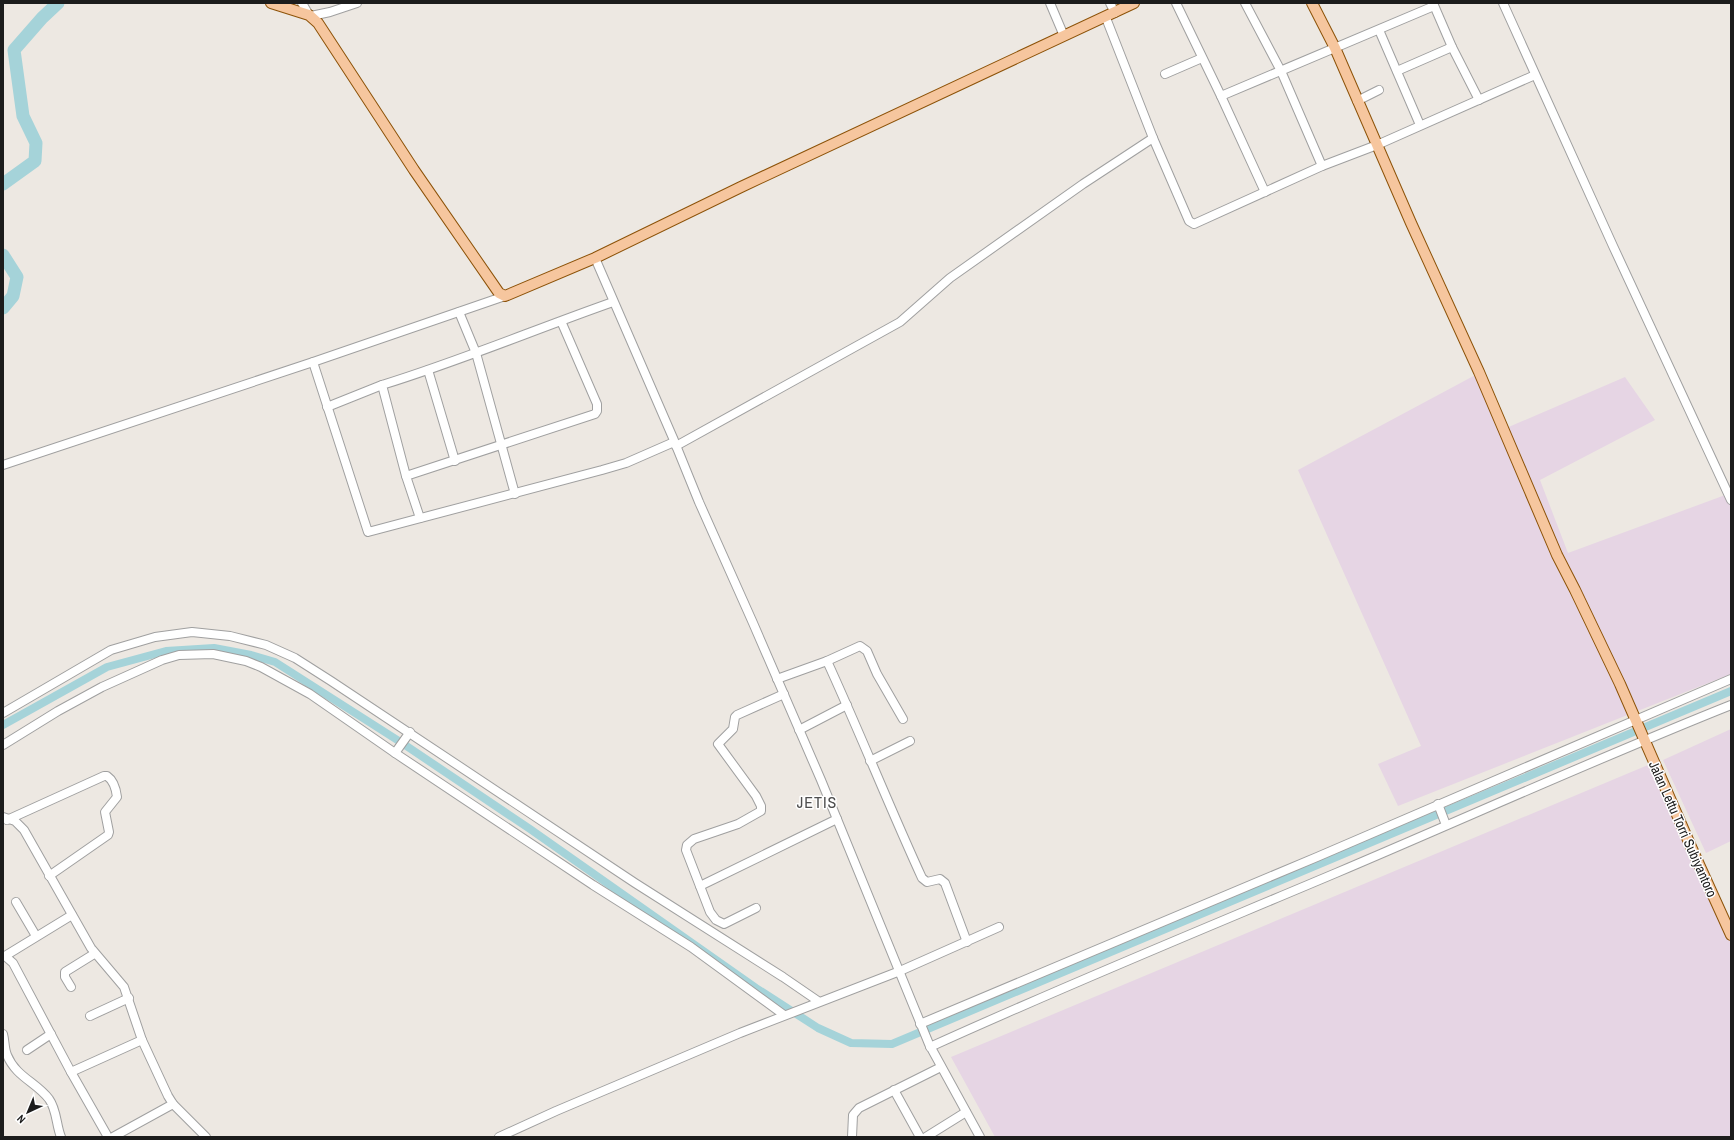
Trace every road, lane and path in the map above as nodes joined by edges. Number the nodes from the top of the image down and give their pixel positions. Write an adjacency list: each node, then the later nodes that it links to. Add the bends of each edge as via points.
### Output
1 (271, 3): 13 (main road)
2 (302, 3): 13 (street)
3 (357, 3): 13 (street, via 330,12)
4 (1050, 3): 16 (street)
5 (1110, 3): 12 (street)
6 (1134, 3): 12 (main road)
7 (1176, 3): 19 (street)
8 (1245, 3): 20 (street)
9 (1312, 3): 18 (main road, Jalan Lettu Torri Subiyantoro)
10 (1503, 3): 23 (street)
11 (1434, 4): 15 (street); 17 (street)
12 (1115, 13): 14 (main road)
13 (310, 15): 34 (main road, via 328,37 498,293)
14 (1106, 18): 16 (main road); 29 (street)
15 (1379, 30): 18 (street); 21 (street)
16 (1064, 36): 33 (main road, via 741,186)
17 (1452, 47): 21 (street); 26 (street)
18 (1335, 48): 20 (street); 27 (main road, Jalan Lettu Torri Subiyantoro)
19 (1202, 58): 22 (street); 25 (street)
20 (1281, 71): 25 (street); 31 (street)
21 (1396, 71): 28 (street)
22 (1165, 74)
23 (1535, 75): 26 (street); 49 (street)
24 (1379, 90): 27 (street)
25 (1221, 96): 32 (street)
26 (1479, 100): 28 (street)
27 (1357, 101): 30 (main road, Jalan Lettu Torri Subiyantoro)
28 (1420, 125): 30 (street)
29 (1153, 138): 32 (street, via 1191,223 1198,223); 44 (street, via 950,278 900,322)
30 (1378, 145): 31 (street); 59 (main road, Jalan Lettu Torri Subiyantoro, via 1557,555)
31 (1322, 166): 32 (street)
32 (1265, 192)
33 (594, 258): 34 (main road); 35 (street)
34 (505, 296): 36 (street)
35 (613, 302): 37 (street); 44 (street)
36 (459, 312): 38 (street); 39 (street)
37 (561, 321): 38 (street); 43 (street, via 597,404 597,411 591,416)
38 (476, 353): 40 (street); 43 (street)
39 (313, 362): 42 (street); 46 (street)
40 (428, 370): 41 (street); 45 (street)
41 (382, 385): 42 (street); 47 (street)
42 (327, 407): 50 (street, via 368,532)
43 (501, 444): 45 (street); 48 (street)
44 (675, 444): 48 (street, via 620,464); 52 (street)
45 (454, 461): 47 (street)
46 (3, 465)
47 (406, 476): 50 (street)
48 (515, 494): 50 (street)
49 (1731, 500)
50 (420, 518)
51 (827, 661): 52 (street); 55 (street); 58 (street, via 860,646 865,648)
52 (777, 679): 54 (street)
53 (1731, 679): 59 (street)
54 (784, 694): 60 (street); 72 (street, via 737,715 733,729 718,742 762,808 738,824 690,842 687,846 688,856)
55 (847, 705): 60 (street); 66 (street)
56 (1731, 705): 62 (street)
57 (3, 713): 61 (street, via 111,650 155,637 192,632 244,639 286,653)
58 (903, 719)
59 (1637, 721): 62 (main road, Jalan Lettu Torri Subiyantoro); 67 (street, via 1591,738)
60 (799, 730): 68 (street)
61 (408, 734): 65 (street); 80 (street)
62 (1644, 739): 70 (street); 78 (main road, Jalan Lettu Torri Subiyantoro)
63 (910, 741): 66 (street)
64 (3, 745): 65 (street, via 58,711 143,667 179,655 212,654 246,661 278,676 310,694)
65 (396, 752): 88 (street)
66 (870, 761): 81 (street, via 922,878 927,882 940,879 945,883)
67 (1438, 805): 70 (street); 90 (street)
68 (837, 819): 72 (street); 84 (street)
69 (5, 820): 71 (street, via 19,825 24,830); 71 (street, via 104,776 111,779 117,796 105,812 108,835)
70 (1446, 824): 94 (street)
71 (49, 876): 75 (street)
72 (700, 886): 76 (street, via 710,912 716,920)
73 (16, 902): 79 (street)
74 (756, 908): 76 (street)
75 (72, 915): 79 (street); 82 (street)
76 (724, 924): 80 (street)
77 (999, 927): 81 (street)
78 (1731, 935)
79 (36, 936): 83 (street)
80 (720, 937): 87 (street)
81 (967, 942): 84 (street)
82 (94, 954): 85 (street, via 65,972); 86 (street, via 119,981)
83 (4, 955): 92 (street, via 13,963)
84 (900, 971): 87 (street); 90 (street)
85 (71, 987)
86 (129, 998): 89 (street); 93 (street)
87 (818, 1001): 88 (street)
88 (787, 1014): 105 (street)
89 (90, 1016)
90 (921, 1025): 94 (street)
91 (3, 1034): 101 (street, via 7,1055 15,1068 52,1104)
92 (51, 1034): 95 (street); 97 (street)
93 (142, 1040): 97 (street); 99 (street, via 162,1086)
94 (929, 1046): 96 (street)
95 (27, 1050)
96 (941, 1067): 98 (street); 100 (street)
97 (72, 1072): 102 (street)
98 (894, 1090): 106 (street, via 855,1112 852,1120); 107 (street)
99 (173, 1104): 103 (street); 104 (street)
100 (966, 1112): 107 (street); 108 (street)
101 (61, 1137)
102 (108, 1137)
103 (113, 1137)
104 (206, 1137)
105 (499, 1137)
106 (852, 1137)
107 (925, 1137)
108 (980, 1137)

